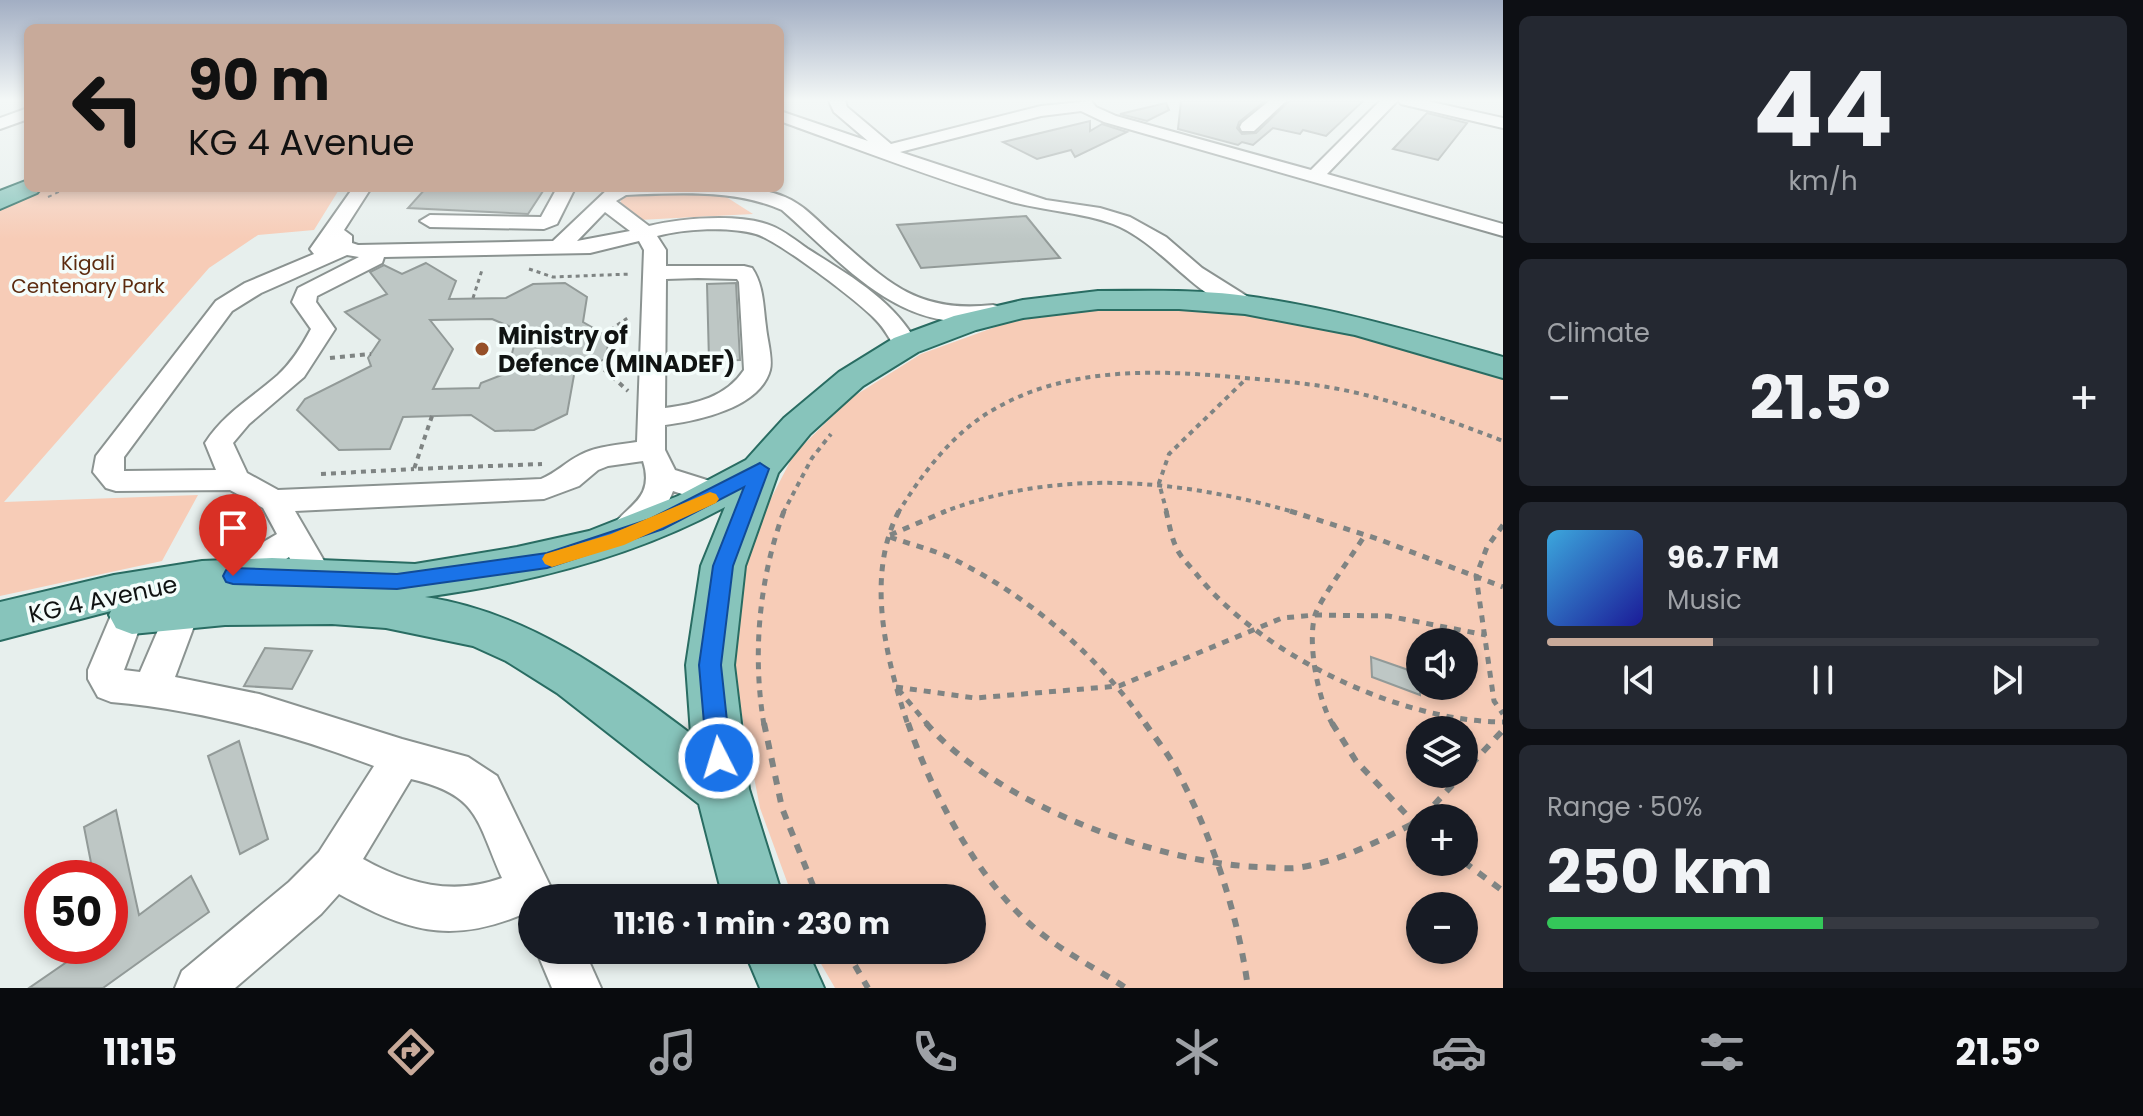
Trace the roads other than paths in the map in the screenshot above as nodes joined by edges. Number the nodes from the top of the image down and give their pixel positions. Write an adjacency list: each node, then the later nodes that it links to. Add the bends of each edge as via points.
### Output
1 (872, 147): 6 (street)
2 (880, 147): 6 (street)
3 (899, 147): 6 (street)
4 (1207, 147): 7 (street)
5 (1343, 147): 7 (street)
6 (884, 151): 24 (street, via 1044,205 1123,221 1159,241)
7 (1313, 178): 18 (street)
8 (24, 181): 10 (main road)
9 (24, 190): 16 (main road)
10 (0, 192)
11 (360, 192): 22 (street, via 327,245)
12 (564, 192): 17 (street, via 544,223)
13 (676, 192): 15 (street)
14 (740, 192): 25 (street, via 789,206 886,288 918,308 956,316)
15 (617, 193): 19 (street); 20 (street)
16 (0, 201)
17 (430, 221)
18 (1503, 230)
19 (645, 232): 20 (street, via 606,244); 23 (street, via 654,243); 26 (street, via 672,226 765,230 882,312)
20 (558, 248): 21 (street)
21 (391, 251): 22 (street, via 343,242); 31 (street, via 306,293 304,302 323,329 307,359 285,382 228,427 219,443)
22 (298, 268): 31 (street, via 224,306 110,456 108,472 116,481)
23 (653, 273): 28 (street); 28 (street, via 744,273 750,282 757,370 716,408)
24 (1187, 286): 25 (main road); 27 (main road, via 1245,305 1360,326)
25 (1023, 309): 26 (main road)
26 (906, 345): 30 (main road, via 851,379 797,426)
27 (1503, 368)
28 (653, 408): 29 (street)
29 (657, 463): 32 (street); 33 (street, via 603,457 544,489); 35 (street, via 648,514)
30 (760, 469): 32 (main road, KG 4 Avenue); 44 (main road, via 723,566 710,665)
31 (235, 480): 33 (street)
32 (718, 495): 35 (main road, KG 4 Avenue)
33 (274, 501): 34 (street)
34 (293, 539): 36 (street); 37 (street)
35 (617, 540): 37 (main road, KG 4 Avenue, via 547,560 397,582)
36 (233, 576): 37 (main road, KG 4 Avenue); 40 (main road, KG 4 Avenue, via 99,595)
37 (317, 578)
38 (183, 610): 39 (main road, KG 4 Avenue); 42 (street); 44 (main road, KG 4 Avenue, via 322,607 406,611 460,623 522,646)
39 (127, 616): 41 (main road, KG 4 Avenue); 42 (street, via 106,679 111,686)
40 (0, 621)
41 (0, 647)
42 (152, 688): 43 (street, via 305,723)
43 (402, 758): 45 (street); 46 (street, via 454,770 483,790)
44 (722, 789): 47 (main road)
45 (334, 867): 48 (street, via 373,890 444,909); 51 (street)
46 (528, 884)
47 (749, 884)
48 (518, 897)
49 (566, 964): 52 (street)
50 (781, 964): 53 (main road)
51 (199, 988)
52 (577, 988)
53 (792, 988)

